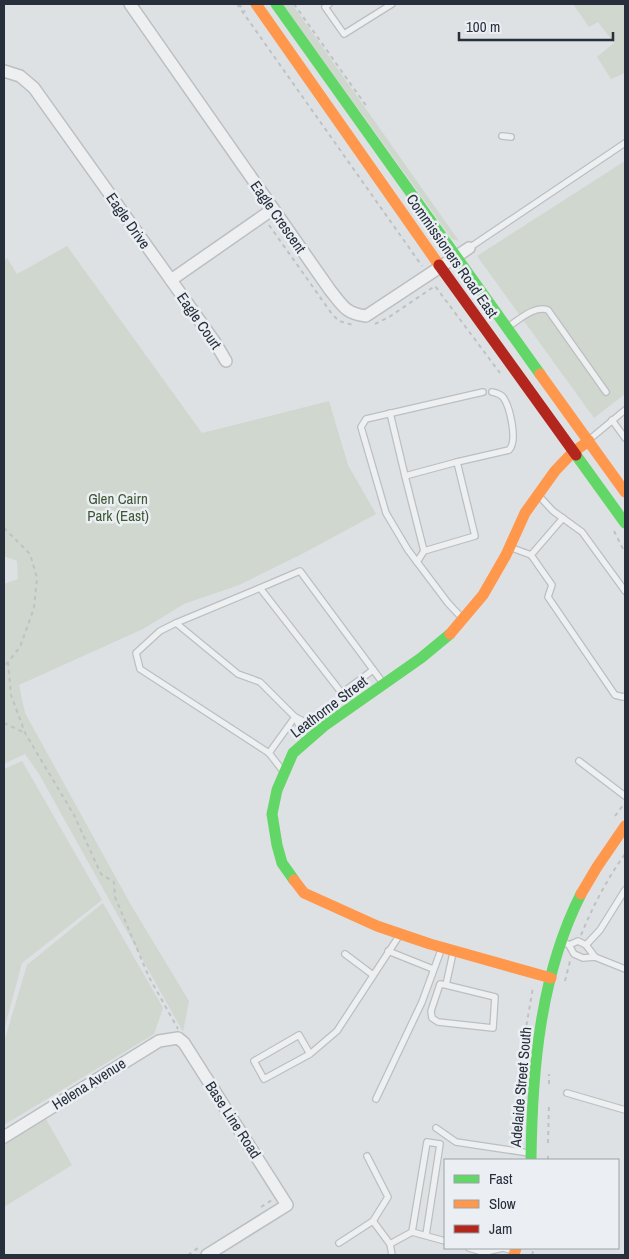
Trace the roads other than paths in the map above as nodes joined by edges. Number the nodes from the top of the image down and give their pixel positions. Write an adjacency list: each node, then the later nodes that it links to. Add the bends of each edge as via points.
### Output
1 (130, 4): 10 (street, Eagle Crescent)
2 (256, 4): 13 (main road, Commissioners Road East)
3 (276, 4): 12 (main road, Commissioners Road East)
4 (329, 4): 5 (lane, via 325,6 344,34)
5 (392, 4)
6 (4, 71): 14 (street, Eagle Drive, via 20,76 34,88)
7 (502, 136): 8 (lane)
8 (511, 137)
9 (625, 144): 11 (lane)
10 (273, 209): 13 (street, Eagle Crescent, via 330,290 352,314 366,316); 14 (street)
11 (469, 248): 12 (street, Eagle Crescent)
12 (456, 257): 13 (street, Eagle Crescent); 15 (main road, Commissioners Road East)
13 (441, 267): 25 (main road, Commissioners Road East)
14 (171, 280): 16 (street, Eagle Court)
15 (508, 328): 19 (lane, via 534,310 548,310); 24 (main road, Commissioners Road East)
16 (226, 361)
17 (483, 392): 21 (lane)
18 (492, 392): 26 (lane, via 501,395 506,402 513,446 510,450)
19 (606, 392)
20 (625, 410): 22 (lane)
21 (390, 413): 27 (lane); 35 (lane, via 366,419 361,427 386,513)
22 (612, 420): 23 (lane); 24 (lane)
23 (625, 438)
24 (589, 441): 25 (main road, Leathorne Street); 28 (main road, Commissioners Road East)
25 (573, 452): 29 (main road, Leathorne Street); 31 (main road, Commissioners Road East)
26 (457, 462): 27 (lane); 33 (lane, via 475,536)
27 (405, 476): 33 (lane)
28 (625, 492)
29 (538, 495): 30 (lane); 32 (main road, Leathorne Street, via 525,513)
30 (563, 518): 34 (lane); 37 (lane, via 582,532)
31 (625, 523)
32 (510, 547): 34 (lane); 38 (main road, Leathorne Street, via 483,596)
33 (424, 551): 35 (lane)
34 (531, 556): 43 (lane, via 552,586 548,597 615,695)
35 (417, 562): 38 (lane)
36 (260, 588): 39 (lane); 40 (lane, via 300,571); 42 (lane)
37 (625, 590)
38 (463, 619): 41 (main road, Leathorne Street, via 454,631)
39 (176, 623): 45 (lane, via 238,674 260,682); 48 (lane, via 160,631 136,654 140,669)
40 (373, 670): 41 (lane); 42 (lane)
41 (384, 684): 44 (main road, Leathorne Street)
42 (342, 693): 44 (lane)
43 (625, 696)
44 (352, 706): 46 (main road, Leathorne Street)
45 (295, 717): 46 (lane); 47 (lane); 48 (lane)
46 (320, 729): 47 (main road, Leathorne Street)
47 (307, 741): 50 (main road, Leathorne Street, via 293,754)
48 (269, 752): 50 (lane)
49 (579, 761): 51 (lane)
50 (284, 772): 54 (main road, Leathorne Street, via 276,790 272,814 282,863 291,877 304,893)
51 (625, 796)
52 (625, 826): 55 (main road, Adelaide Street South, via 581,894)
53 (625, 890): 56 (lane, via 600,930)
54 (400, 934): 57 (main road, Leathorne Street); 58 (lane)
55 (565, 943): 56 (lane, via 578,941); 61 (lane, via 574,954); 65 (main road, Adelaide Street South)
56 (586, 945): 61 (lane)
57 (442, 948): 59 (main road, Leathorne Street); 62 (lane)
58 (388, 951): 62 (lane); 64 (lane)
59 (454, 951): 65 (main road, Leathorne Street); 66 (lane)
60 (345, 954): 64 (lane)
61 (595, 958): 63 (lane)
62 (433, 969): 70 (lane, via 422,1002)
63 (625, 969)
64 (373, 975): 68 (lane, via 337,1031)
65 (551, 978): 75 (main road, Adelaide Street South, via 535,1073)
66 (446, 985): 66 (lane, via 440,984 431,1011 432,1018 438,1022 493,1028 495,997)
67 (178, 1038): 73 (street, Helena Avenue, via 159,1041); 85 (street, Base Line Road, via 287,1204)
68 (310, 1054): 68 (lane, via 264,1079 254,1061 299,1035)
69 (568, 1093): 71 (lane)
70 (376, 1099)
71 (625, 1110)
72 (436, 1128): 75 (lane, via 456,1142)
73 (4, 1137)
74 (367, 1156): 76 (lane, via 388,1197)
75 (531, 1157)
76 (373, 1221): 80 (lane); 81 (lane)
77 (412, 1232): 78 (lane); 78 (lane, via 427,1142 440,1144); 81 (lane)
78 (426, 1235): 79 (lane)
79 (444, 1241)
80 (338, 1243)
81 (390, 1244): 86 (lane)
82 (472, 1249): 84 (lane)
83 (501, 1249): 84 (lane)
84 (486, 1254)
85 (207, 1255)
86 (392, 1255)

